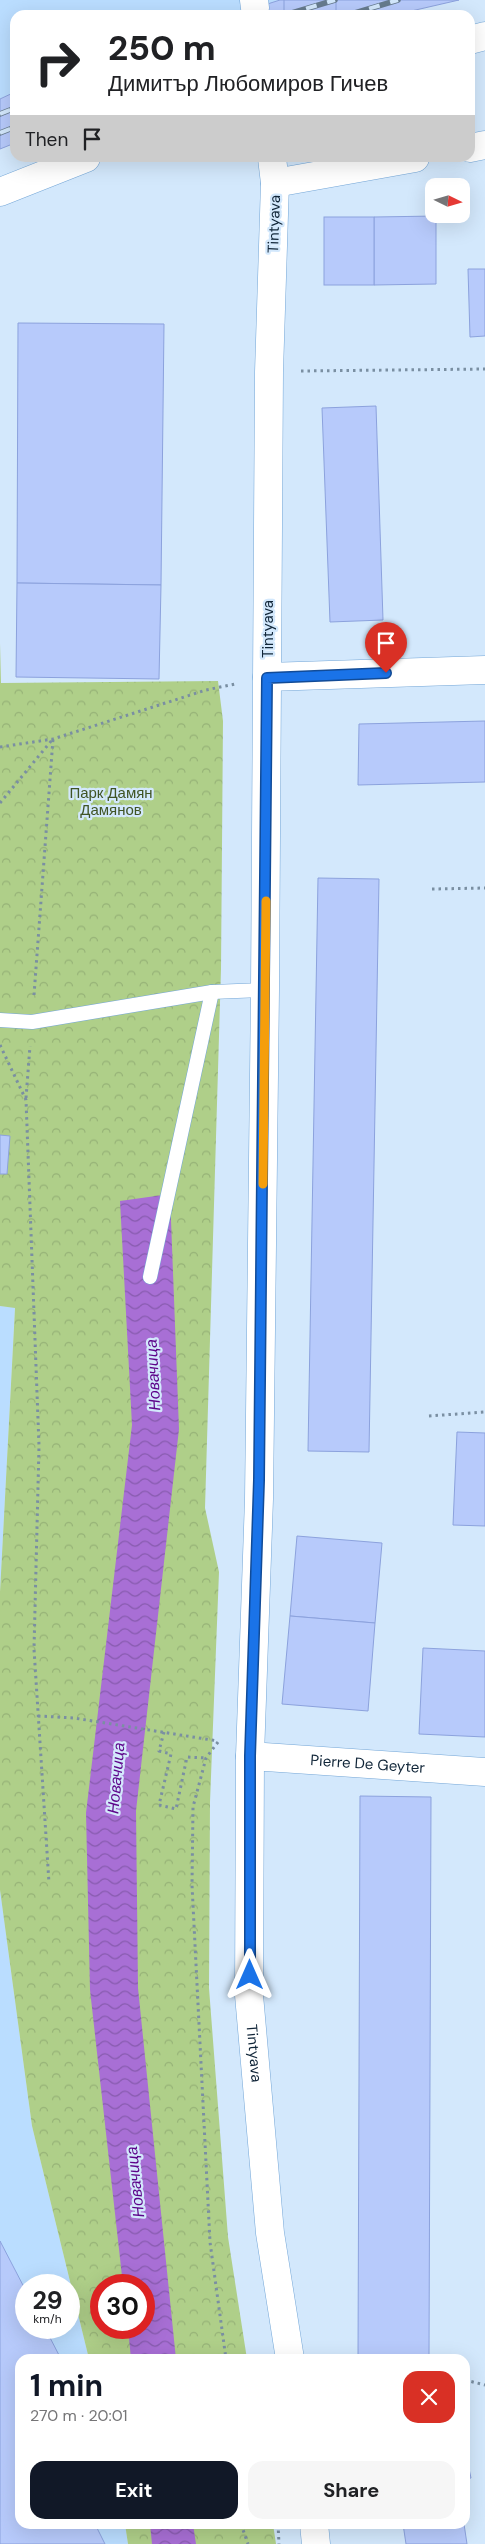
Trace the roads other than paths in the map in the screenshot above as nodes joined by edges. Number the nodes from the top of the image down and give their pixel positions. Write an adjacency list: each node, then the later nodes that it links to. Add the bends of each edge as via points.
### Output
1 (76, 162): 4 (street)
2 (368, 162): 3 (street)
3 (273, 170): 6 (street, Tintyava)
4 (0, 192)
5 (485, 670): 6 (street)
6 (267, 678): 7 (street, Tintyava)
7 (265, 990): 8 (lane); 11 (street, Tintyava, via 259,1489)
8 (212, 992): 9 (lane, via 32,1022); 10 (lane)
9 (0, 1020)
10 (150, 1277)
11 (250, 1756): 12 (street, Pierre De Geyter); 13 (street, Tintyava, via 249,1995 270,2233)
12 (485, 1772)
13 (289, 2354)
14 (314, 2529): 15 (street)
15 (316, 2544)

